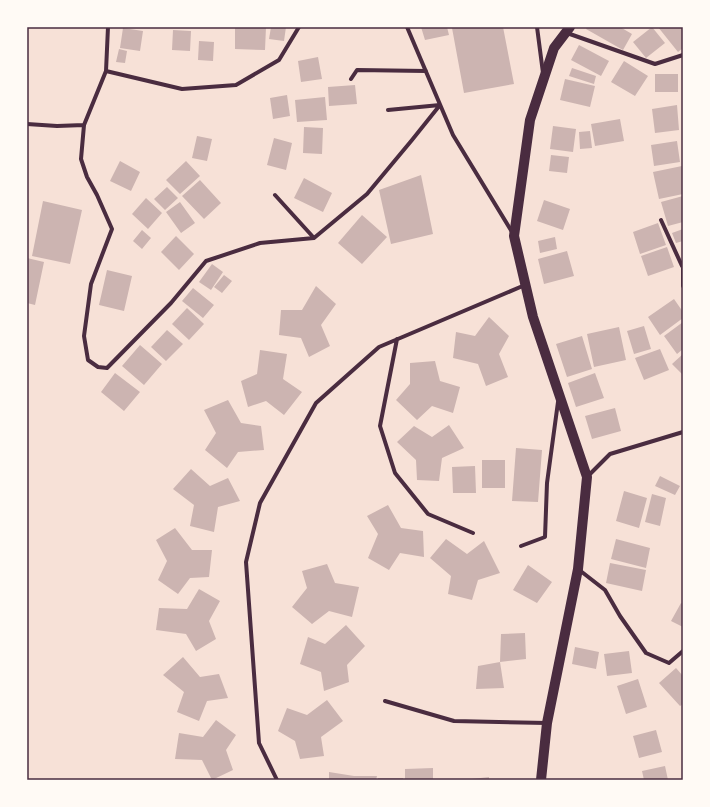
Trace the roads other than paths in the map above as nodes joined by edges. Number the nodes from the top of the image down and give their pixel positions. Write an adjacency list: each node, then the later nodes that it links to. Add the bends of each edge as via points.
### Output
1 (108, 27): 7 (street)
2 (299, 27): 7 (street, via 279,60 236,85 182,89)
3 (407, 27): 8 (street)
4 (537, 27): 10 (street)
5 (569, 30): 6 (street, via 655,64); 10 (main road, via 554,48)
6 (683, 55)
7 (106, 71): 14 (street)
8 (426, 71): 9 (street, via 357,70); 11 (street)
9 (352, 79)
10 (544, 79): 17 (main road, via 530,120)
11 (440, 105): 12 (street); 17 (street, via 453,135); 18 (street, via 367,194)
12 (388, 110)
13 (27, 124): 14 (street)
14 (84, 125): 18 (street, via 81,158 87,177 112,229 91,284 84,336 88,360 98,367 107,368 171,303 206,261 260,242)
15 (275, 195): 18 (street)
16 (661, 220): 19 (street)
17 (514, 236): 20 (main road)
18 (314, 238)
19 (682, 266): 21 (street)
20 (526, 285): 22 (street); 23 (main road, via 533,317)
21 (683, 286)
22 (397, 339): 26 (street, via 380,426 395,474 428,514); 32 (street, via 378,347 316,403 260,503 246,562 259,743)
23 (559, 393): 25 (main road); 27 (street, via 547,483 545,537)
24 (683, 432): 25 (street, via 610,454)
25 (587, 477): 28 (main road)
26 (473, 533)
27 (521, 546)
28 (578, 569): 29 (street, via 605,590 646,653 669,663); 31 (main road)
29 (683, 651)
30 (385, 701): 31 (street, via 454,722)
31 (547, 723): 33 (main road)
32 (277, 780)
33 (541, 780)

